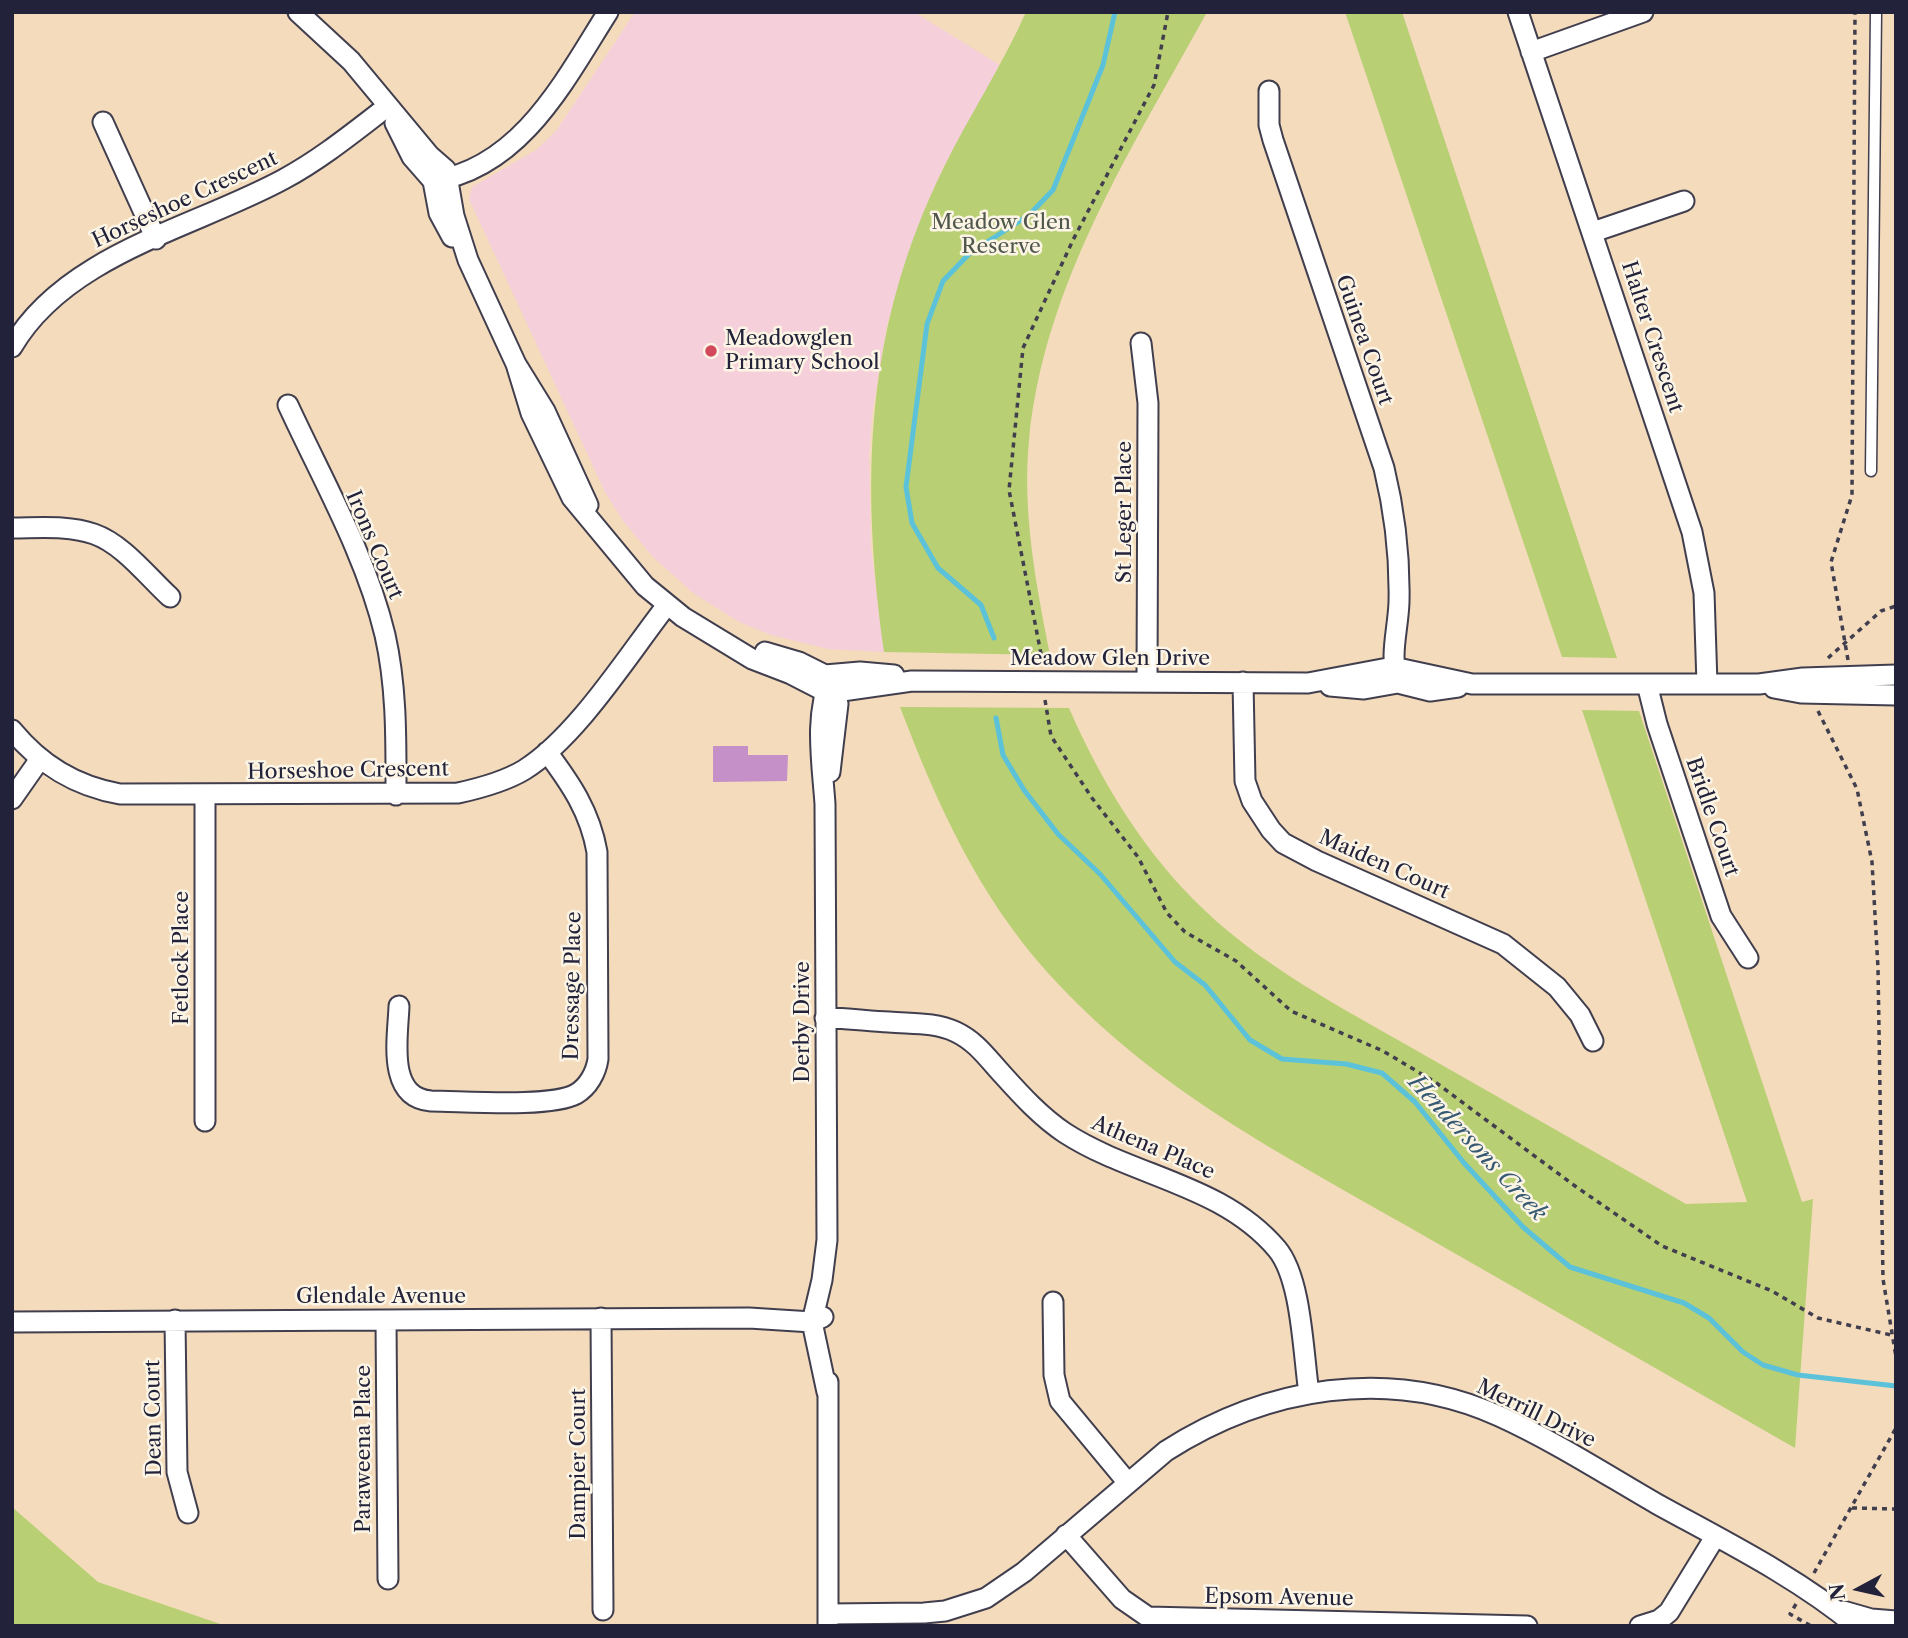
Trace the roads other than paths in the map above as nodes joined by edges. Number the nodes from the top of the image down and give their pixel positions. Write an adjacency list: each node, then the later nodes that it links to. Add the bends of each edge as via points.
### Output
1 (298, 12): 8 (street, Meadow Glen Drive, via 351,61)
2 (608, 12): 10 (street, via 543,111 510,142)
3 (1518, 12): 6 (street, Halter Crescent)
4 (1643, 12): 6 (street)
5 (1876, 12): 17 (lane)
6 (1531, 52): 12 (street, Halter Crescent)
7 (1269, 91): 21 (street, Guinea Court, via 1273,140 1386,477 1398,540)
8 (388, 106): 10 (street, Meadow Glen Drive, via 405,147); 13 (street, Horseshoe Crescent, via 300,170)
9 (103, 122): 13 (street)
10 (443, 177): 20 (street, Meadow Glen Drive, via 439,213 468,260 516,364 531,413 563,482 625,565)
11 (1684, 201): 12 (street)
12 (1593, 232): 26 (street, Halter Crescent, via 1692,531 1704,593)
13 (156, 239): 15 (street, Horseshoe Crescent, via 67,285 41,309)
14 (1142, 343): 23 (street, St Leger Place, via 1148,402)
15 (12, 347)
16 (288, 405): 34 (street, Irons Court, via 376,603 394,693)
17 (1871, 471)
18 (12, 528): 19 (street, via 62,528 95,534)
19 (170, 597)
20 (667, 605): 28 (street, Meadow Glen Drive, via 724,642 787,658); 31 (street, Horseshoe Crescent, via 574,725)
21 (1399, 673): 24 (street, Meadow Glen Drive, via 1352,690 1308,683); 25 (street, Meadow Glen Drive, via 1430,691 1472,684)
22 (1896, 675): 27 (street, Meadow Glen Drive)
23 (1147, 682): 24 (street, Meadow Glen Drive); 28 (street, Meadow Glen Drive, via 912,681 876,673)
24 (1243, 682): 39 (street, Maiden Court, via 1245,781 1252,801 1283,843 1503,944 1540,970 1564,995)
25 (1647, 684): 26 (street, Meadow Glen Drive); 36 (street, Bridle Court, via 1721,916)
26 (1707, 684): 27 (street, Meadow Glen Drive)
27 (1759, 684): 29 (street, Meadow Glen Drive, via 1801,693)
28 (831, 687): 38 (street, Derby Drive, via 835,740 825,804)
29 (1896, 695)
30 (12, 730): 32 (street, Horseshoe Crescent)
31 (547, 752): 34 (street, Horseshoe Crescent, via 522,771 488,785 458,793); 37 (street, Dressage Place, via 581,800 597,852 598,1059 589,1082 576,1094 554,1100 416,1098 406,1089 398,1068)
32 (40, 759): 33 (street, Horseshoe Crescent, via 72,781 101,791 137,796); 35 (street)
33 (205, 795): 34 (street, Horseshoe Crescent); 40 (street, Fetlock Place)
34 (396, 795)
35 (12, 799)
36 (1748, 958)
37 (399, 1006)
38 (825, 1024): 43 (street, Derby Drive, via 827,1240); 47 (street, Athena Place, via 863,1017 925,1023 966,1037 1062,1131 1127,1166 1209,1195 1268,1240 1288,1269)
39 (1593, 1041)
40 (205, 1121)
41 (1052, 1302): 48 (street, via 1054,1375 1060,1401)
42 (601, 1318): 43 (street, Glendale Avenue); 44 (street, Glendale Avenue); 54 (street, Dampier Court)
43 (816, 1318): 55 (street, Derby Drive, via 827,1392)
44 (386, 1320): 45 (street, Glendale Avenue); 52 (street, Paraweena Place)
45 (174, 1321): 46 (street, Glendale Avenue); 49 (street, Dean Court, via 177,1472)
46 (12, 1322)
47 (1309, 1393): 48 (street, Merrill Drive, via 1247,1409 1204,1429 1166,1451); 51 (street, Merrill Drive, via 1379,1388 1471,1405 1534,1434)
48 (1128, 1483): 50 (street, Merrill Drive)
49 (188, 1513)
50 (1066, 1535): 55 (street, Merrill Drive, via 1004,1587 968,1605); 58 (street, Epsom Avenue, via 1122,1599 1147,1617)
51 (1715, 1537): 53 (street, Merrill Drive); 57 (street, via 1680,1599)
52 (388, 1579)
53 (1835, 1609): 56 (street, Merrill Drive); 59 (street, Merrill Drive)
54 (603, 1610)
55 (828, 1620)
56 (1896, 1620)
57 (1654, 1624)
58 (1527, 1626)
59 (1856, 1626)

